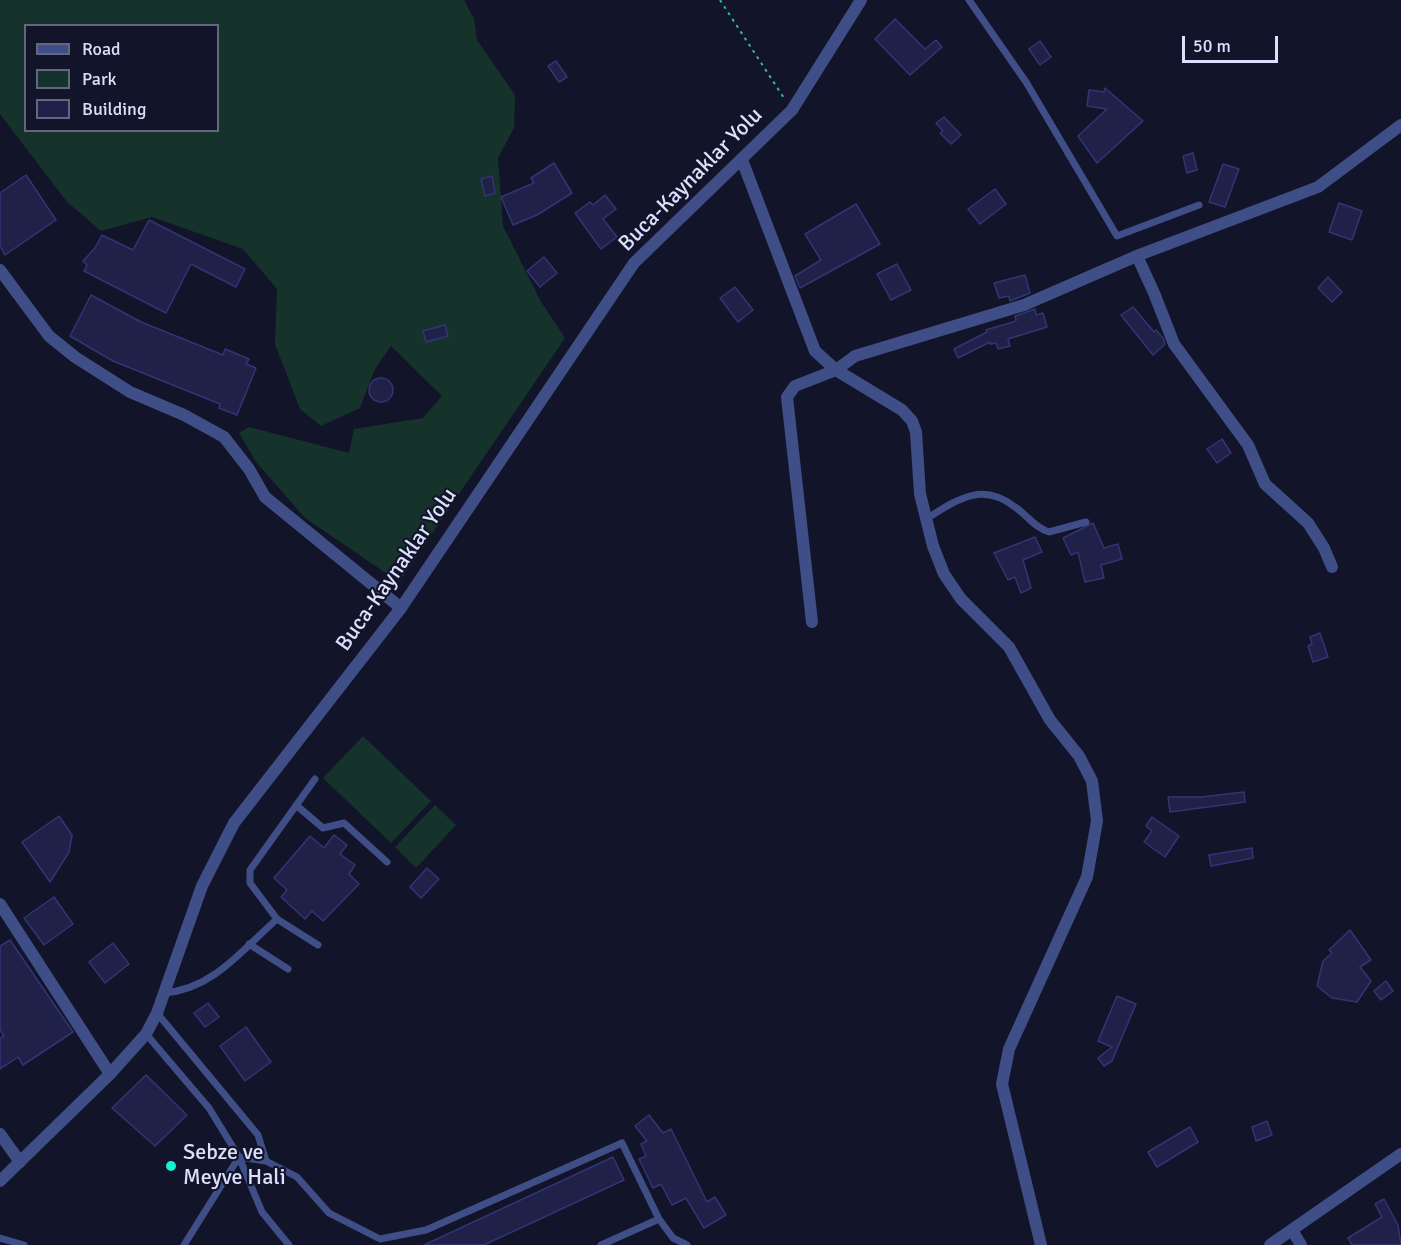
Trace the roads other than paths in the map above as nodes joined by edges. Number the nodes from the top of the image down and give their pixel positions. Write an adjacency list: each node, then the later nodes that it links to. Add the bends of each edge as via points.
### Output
1 (861, 0): 4 (street, Buca-Kaynaklar Yolu, via 792,110)
2 (969, 0): 5 (lane, via 1026,81 1117,236)
3 (1401, 125): 6 (street, via 1318,188)
4 (742, 160): 8 (street, via 815,351); 12 (street, Buca-Kaynaklar Yolu, via 634,264)
5 (1198, 206)
6 (1137, 256): 8 (street, via 1024,305 855,356); 11 (street, via 1173,344 1248,445 1265,484 1308,523)
7 (0, 270): 12 (street, via 49,336 130,392 225,437 265,497)
8 (836, 370): 9 (street, via 902,410 912,421); 13 (street, via 795,386 787,397)
9 (926, 519): 10 (lane, via 964,496 981,494 1008,502 1049,532); 41 (street, via 938,560 952,587 1009,647 1050,720 1079,756 1092,781 1097,821 1087,877 1004,1065 1002,1084)
10 (1086, 522)
11 (1332, 567)
12 (400, 608): 22 (street, Buca-Kaynaklar Yolu, via 234,823 202,886)
13 (812, 622)
14 (315, 779): 15 (lane)
15 (296, 805): 16 (lane, via 323,828 344,823); 18 (lane, via 249,874 250,883)
16 (387, 862)
17 (0, 903): 25 (street)
18 (277, 919): 19 (lane); 20 (lane)
19 (249, 944): 21 (lane); 22 (lane, via 197,987)
20 (318, 945)
21 (288, 969)
22 (164, 993): 23 (street, Buca-Kaynaklar Yolu)
23 (157, 1013): 24 (street, Buca-Kaynaklar Yolu); 30 (lane, via 258,1135)
24 (146, 1034): 25 (street, Buca-Kaynaklar Yolu); 28 (lane, via 208,1108)
25 (110, 1074): 29 (street, Buca-Kaynaklar Yolu)
26 (0, 1134): 29 (street)
27 (1401, 1154): 33 (street)
28 (239, 1157): 30 (lane); 37 (lane); 38 (lane, via 262,1212)
29 (20, 1161): 31 (street, Buca-Kaynaklar Yolu)
30 (266, 1161): 35 (lane, via 297,1177 328,1213)
31 (0, 1181)
32 (659, 1219): 35 (lane, via 622,1143 426,1230); 39 (lane); 40 (lane, via 673,1238)
33 (1292, 1230): 42 (street); 43 (street)
34 (0, 1238): 36 (lane)
35 (382, 1242)
36 (24, 1245)
37 (184, 1245)
38 (289, 1245)
39 (601, 1245)
40 (687, 1245)
41 (1041, 1245)
42 (1270, 1245)
43 (1301, 1245)

